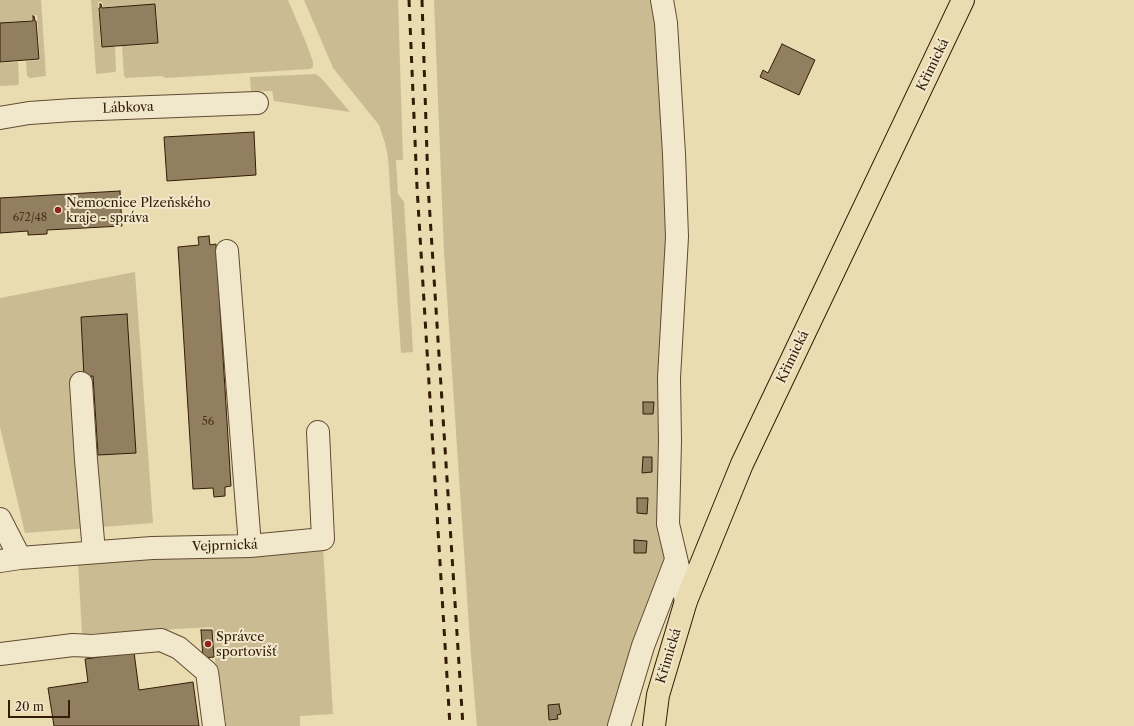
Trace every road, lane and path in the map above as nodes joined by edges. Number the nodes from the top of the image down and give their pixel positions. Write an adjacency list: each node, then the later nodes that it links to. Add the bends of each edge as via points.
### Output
1 (662, 0): 12 (street, via 666,23 678,237 669,378 668,524)
2 (963, 0): 13 (main road, Křimická, via 742,464)
3 (257, 103): 4 (street, Lábkova, via 29,113)
4 (0, 118)
5 (227, 251): 9 (street)
6 (81, 383): 10 (street)
7 (318, 432): 9 (street, Vejprnická, via 323,539)
8 (0, 519): 11 (street, Vejprnická)
9 (250, 546): 10 (street, Vejprnická)
10 (94, 552): 11 (street, Vejprnická)
11 (10, 560)
12 (676, 560): 13 (street); 16 (street, via 643,646)
13 (686, 601): 17 (main road, Křimická, via 658,695)
14 (0, 654): 15 (street, via 73,645 92,646 161,640 179,648 207,672)
15 (214, 726)
16 (619, 726)
17 (654, 726)

